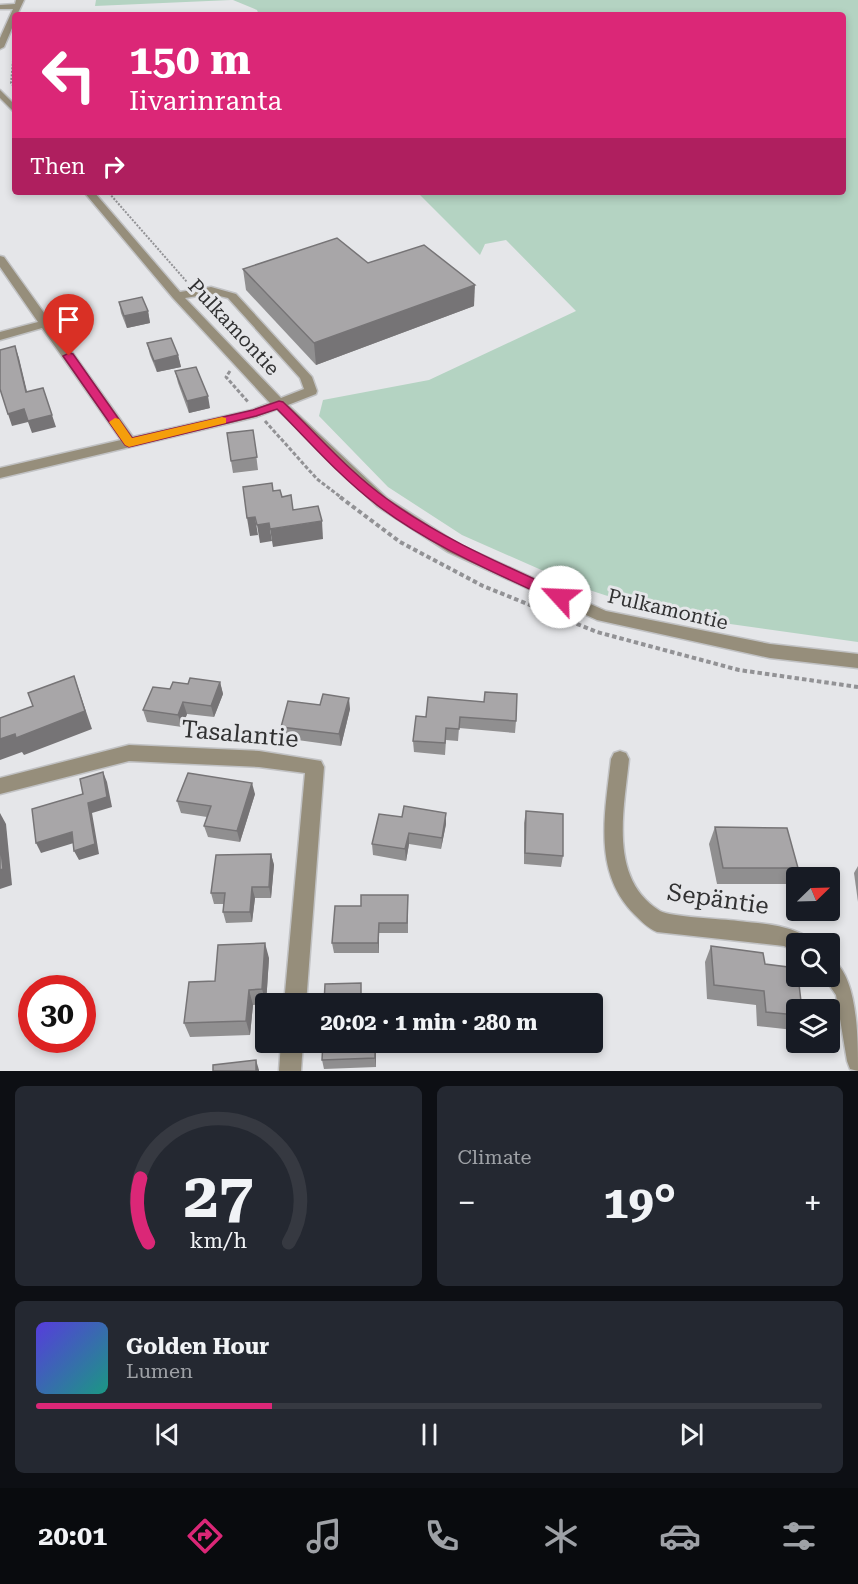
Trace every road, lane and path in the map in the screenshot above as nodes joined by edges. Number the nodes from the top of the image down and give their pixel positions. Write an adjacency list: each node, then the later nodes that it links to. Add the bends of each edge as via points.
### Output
1 (19, 3): 2 (street)
2 (0, 7)
3 (12, 19): 4 (street)
4 (0, 47)
5 (12, 57): 6 (path)
6 (12, 84)
7 (0, 93): 8 (street)
8 (12, 107)
9 (92, 195): 11 (street, Pulkamontie)
10 (0, 258): 12 (street)
11 (177, 296): 14 (street, Pulkamontie); 14 (street, via 207,290 232,296 306,377 311,391)
12 (46, 323): 13 (street); 15 (street)
13 (0, 336)
14 (279, 404): 15 (street); 17 (street, Pulkamontie, via 382,502 453,548 603,616 770,651)
15 (129, 442): 16 (street)
16 (0, 473)
17 (858, 661)
18 (620, 759): 20 (street, Sepäntie, via 612,831 616,864 631,897 657,922)
19 (0, 786): 22 (street, Tasalantie, via 129,753 259,759 315,767)
20 (786, 936)
21 (840, 983): 24 (street, via 846,991)
22 (297, 993)
23 (291, 1053): 25 (street)
24 (858, 1061)
25 (290, 1071)

